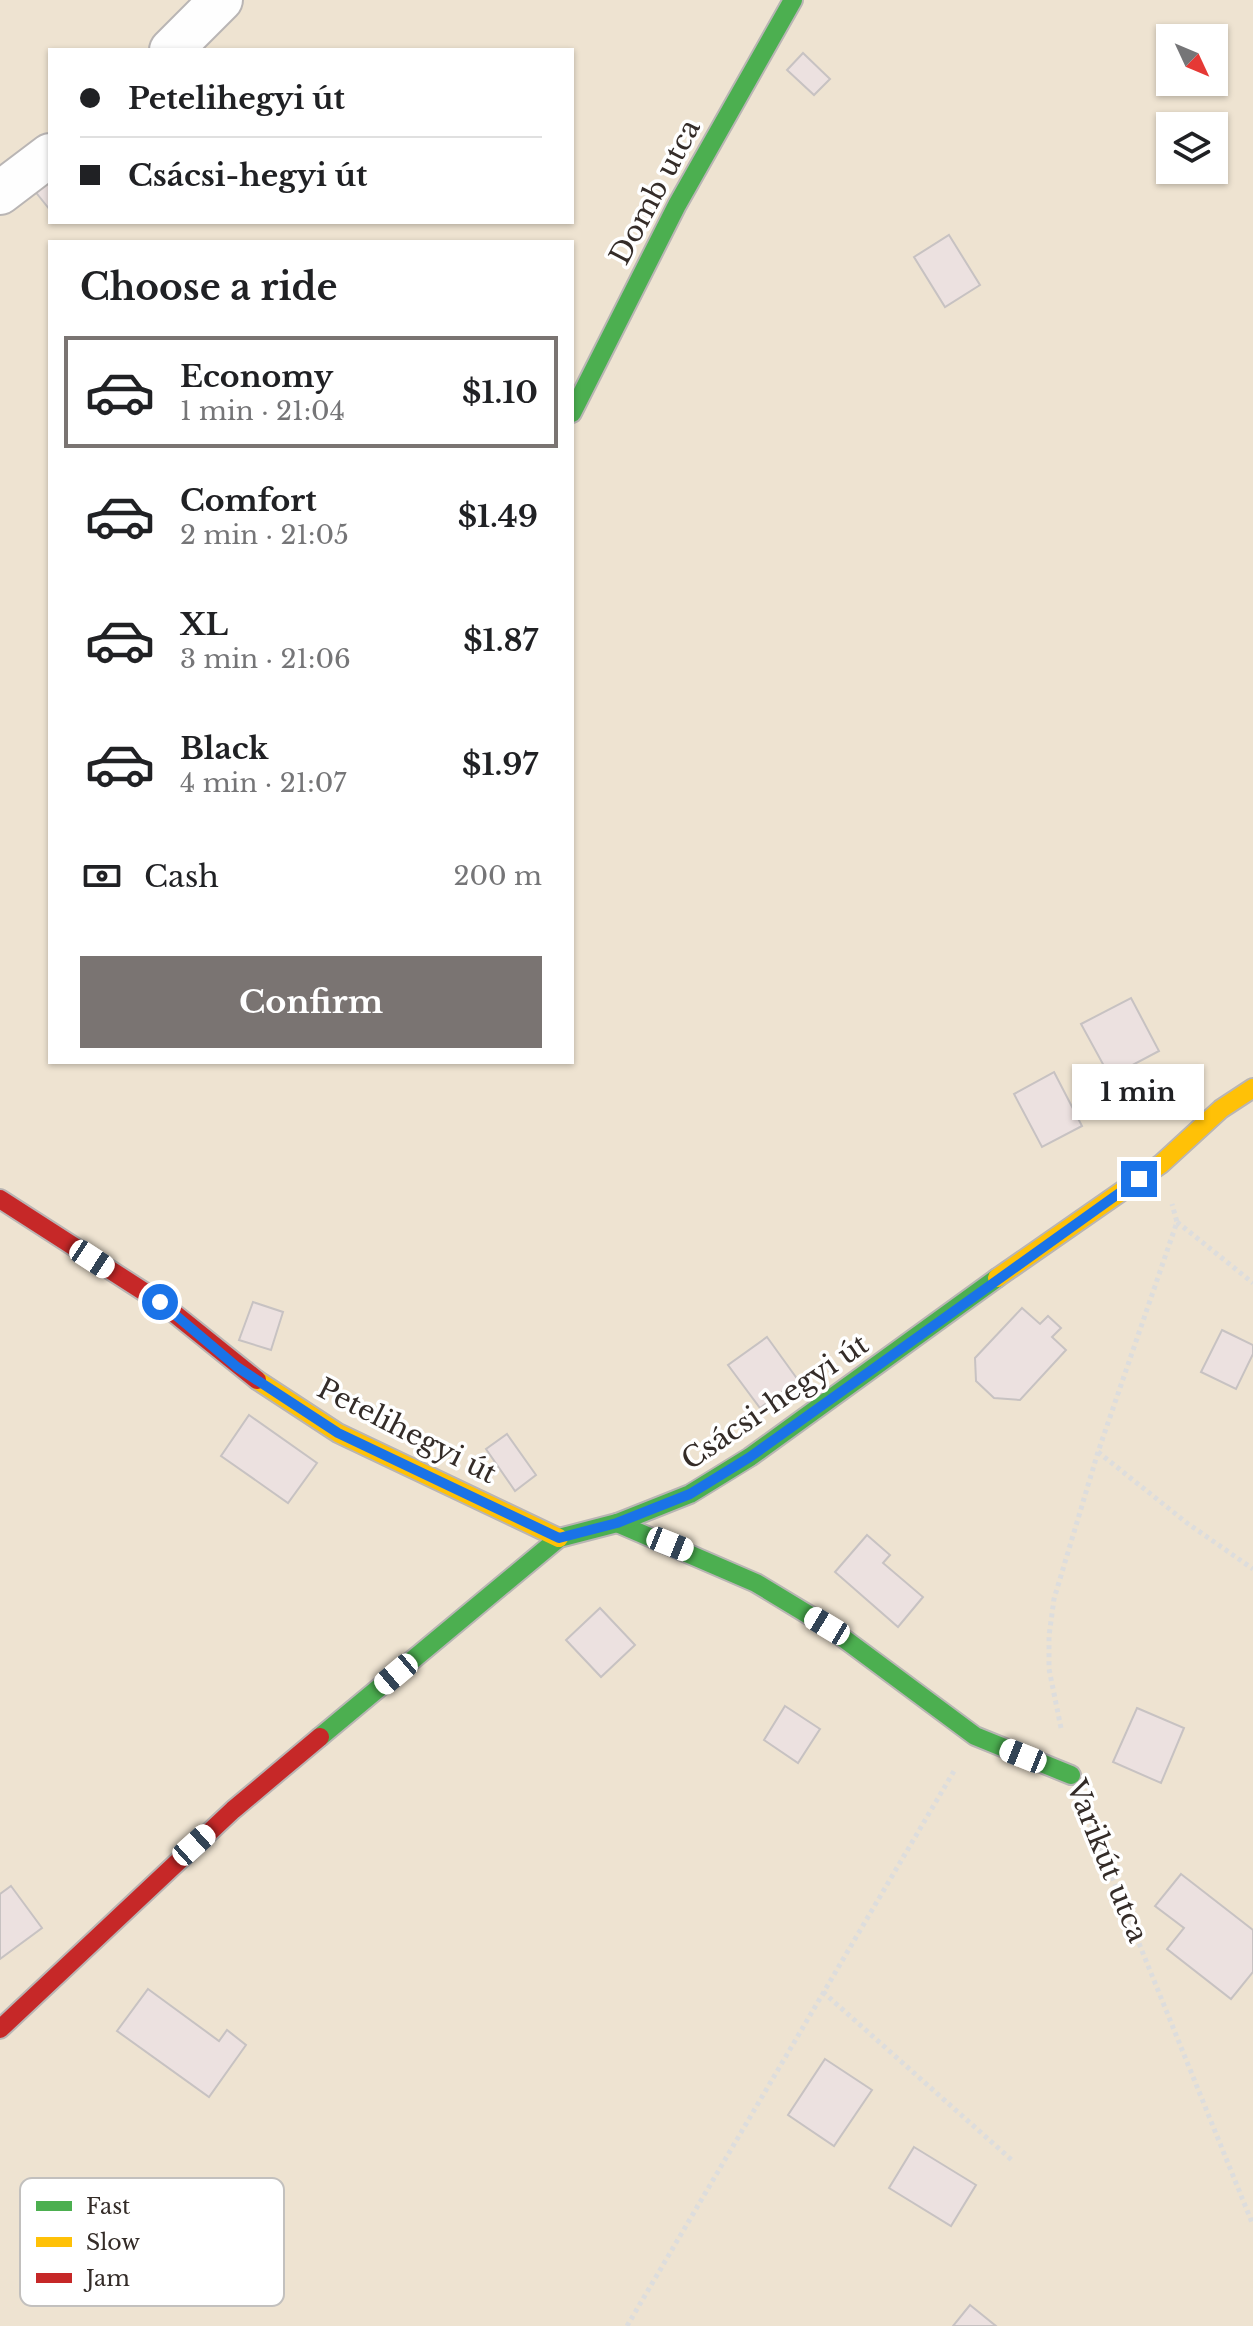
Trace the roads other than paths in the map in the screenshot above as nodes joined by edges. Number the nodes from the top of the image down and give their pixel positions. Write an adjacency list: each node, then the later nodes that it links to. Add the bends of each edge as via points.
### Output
1 (221, 0): 3 (street)
2 (793, 0): 6 (street, Domb utca, via 677,205)
3 (173, 48)
4 (48, 157): 5 (street)
5 (0, 193)
6 (574, 409)
7 (1253, 1088): 9 (street, Csácsi-hegyi út, via 1221,1109 1161,1164 750,1457 690,1494)
8 (0, 1199): 10 (street, Petelihegyi út, via 160,1302 237,1367 338,1433)
9 (617, 1523): 10 (street, Csácsi-hegyi út); 11 (street, via 756,1583 827,1626 975,1736)
10 (559, 1538): 12 (street, Csácsi-hegyi út, via 233,1810)
11 (1071, 1775)
12 (0, 2029)

